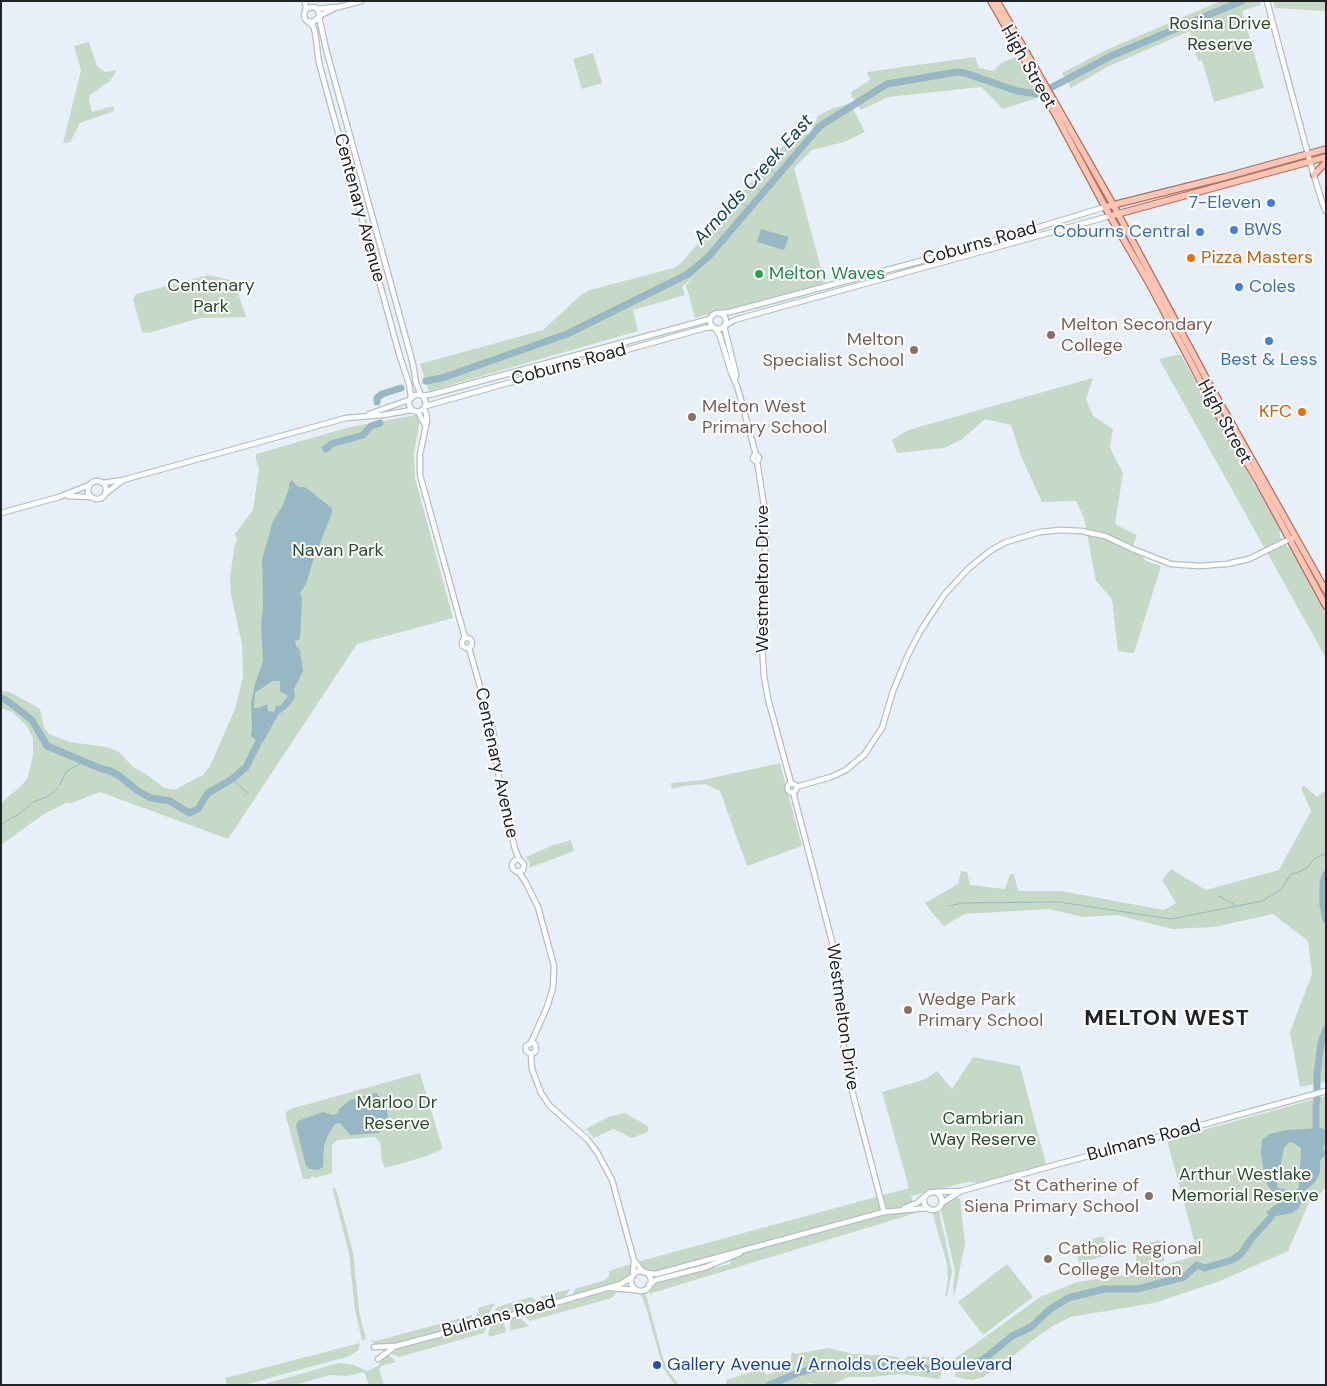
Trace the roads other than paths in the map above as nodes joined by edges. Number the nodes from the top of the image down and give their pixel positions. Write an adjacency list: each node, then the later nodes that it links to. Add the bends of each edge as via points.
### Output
1 (305, 1): 9 (street)
2 (313, 1): 8 (street)
3 (361, 1): 7 (street)
4 (991, 1): 12 (main road, High Street)
5 (997, 1): 12 (main road, High Street)
6 (1267, 1): 15 (street)
7 (340, 7): 8 (street); 10 (street)
8 (316, 8): 9 (street); 10 (street)
9 (306, 9): 11 (street, via 304,16)
10 (319, 17): 11 (street, via 313,22); 22 (street, Centenary Avenue)
11 (307, 21): 25 (street, Centenary Avenue, via 315,32 319,63)
12 (1044, 90): 13 (main road, High Street)
13 (1064, 124): 23 (main road, High Street); 24 (main road, High Street)
14 (1326, 149): 15 (main road, Coburns Road)
15 (1308, 155): 17 (street); 19 (main road, Coburns Road)
16 (1326, 157): 17 (main road, Coburns Road)
17 (1310, 162): 20 (street); 21 (main road, Coburns Road)
18 (1326, 162): 20 (main road)
19 (1236, 174): 21 (main road); 23 (main road, Coburns Road)
20 (1314, 175): 26 (street)
21 (1237, 182): 27 (main road, Coburns Road)
22 (369, 205): 25 (street); 35 (street, Centenary Avenue)
23 (1113, 205): 24 (main road, Coburns Road); 27 (main road, High Street)
24 (1105, 207): 28 (main road, High Street); 29 (street, Coburns Road)
25 (359, 209): 38 (street, Centenary Avenue)
26 (1326, 210)
27 (1118, 214): 28 (main road, Coburns Road); 56 (main road, High Street)
28 (1110, 216): 30 (street, Coburns Road); 56 (main road, High Street, via 1226,429)
29 (930, 258): 30 (street); 31 (street, Coburns Road)
30 (932, 266): 32 (street, Coburns Road)
31 (814, 289): 32 (street); 33 (street, Coburns Road)
32 (817, 298): 36 (street, Coburns Road, via 734,320)
33 (721, 313): 34 (street, via 713,314); 36 (street, via 726,318)
34 (710, 319): 37 (street); 40 (street, Coburns Road)
35 (402, 325): 38 (street, via 399,320 393,321); 42 (street, Centenary Avenue)
36 (724, 326): 37 (street); 39 (street)
37 (714, 327): 39 (street); 41 (street, Coburns Road)
38 (397, 346): 43 (street, Centenary Avenue, via 409,384)
39 (735, 379): 59 (street, Westmelton Drive, via 756,455 754,459 757,461 764,505 766,540 760,614 764,676)
40 (485, 380): 41 (street); 42 (street, Coburns Road)
41 (487, 388): 44 (street, Coburns Road)
42 (422, 396): 43 (street, via 415,395); 44 (street, via 426,401)
43 (410, 399): 45 (street); 47 (street)
44 (425, 407): 46 (street); 48 (street)
45 (412, 410): 46 (street); 47 (street)
46 (418, 412): 48 (street)
47 (360, 416): 49 (street)
48 (425, 425): 62 (street, Centenary Avenue, via 420,475 465,638 472,641 469,648 493,732 500,786)
49 (123, 480): 50 (street); 52 (street)
50 (103, 484): 51 (street, via 95,481); 52 (street)
51 (89, 485): 53 (street); 54 (street, via 88,493)
52 (105, 494): 54 (street, via 98,499)
53 (59, 497): 54 (street); 55 (street)
54 (92, 497)
55 (1, 513)
56 (1293, 538): 57 (main road, High Street); 58 (main road, High Street); 60 (street, via 1249,559 1200,566 1171,564 1105,536 1081,531 1040,532 1006,542 968,569 944,595 908,655 882,728 864,755 846,770)
57 (1325, 590)
58 (1326, 606)
59 (791, 784): 60 (street); 61 (street, Westmelton Drive, via 787,789)
60 (796, 787): 61 (street)
61 (793, 792): 71 (street, Westmelton Drive, via 836,957 849,1079)
62 (517, 860): 63 (street, via 524,864); 63 (street, via 512,867)
63 (521, 871): 73 (street, via 538,907 554,966 553,988 531,1043 536,1049 531,1054 532,1069 550,1106 587,1139 606,1167)
64 (1326, 1092): 65 (street, Bulmans Road)
65 (962, 1191): 66 (street, Bulmans Road); 68 (street, Bulmans Road)
66 (936, 1192): 67 (street, via 929,1192); 68 (street)
67 (924, 1197): 69 (street); 70 (street, via 917,1204)
68 (942, 1203): 69 (street, via 936,1209)
69 (928, 1208): 70 (street)
70 (898, 1210): 71 (street)
71 (884, 1212): 72 (street)
72 (755, 1248): 74 (street, via 656,1274); 76 (street)
73 (634, 1260): 74 (street); 75 (street)
74 (644, 1272): 75 (street); 76 (street, via 650,1278)
75 (632, 1276): 77 (street, Bulmans Road); 78 (street)
76 (649, 1285): 78 (street, via 643,1290)
77 (602, 1289): 78 (street, Bulmans Road); 79 (street, Bulmans Road)
78 (635, 1290)
79 (396, 1346): 80 (street, Bulmans Road); 81 (street, Bulmans Road)
80 (374, 1347)
81 (378, 1359)

